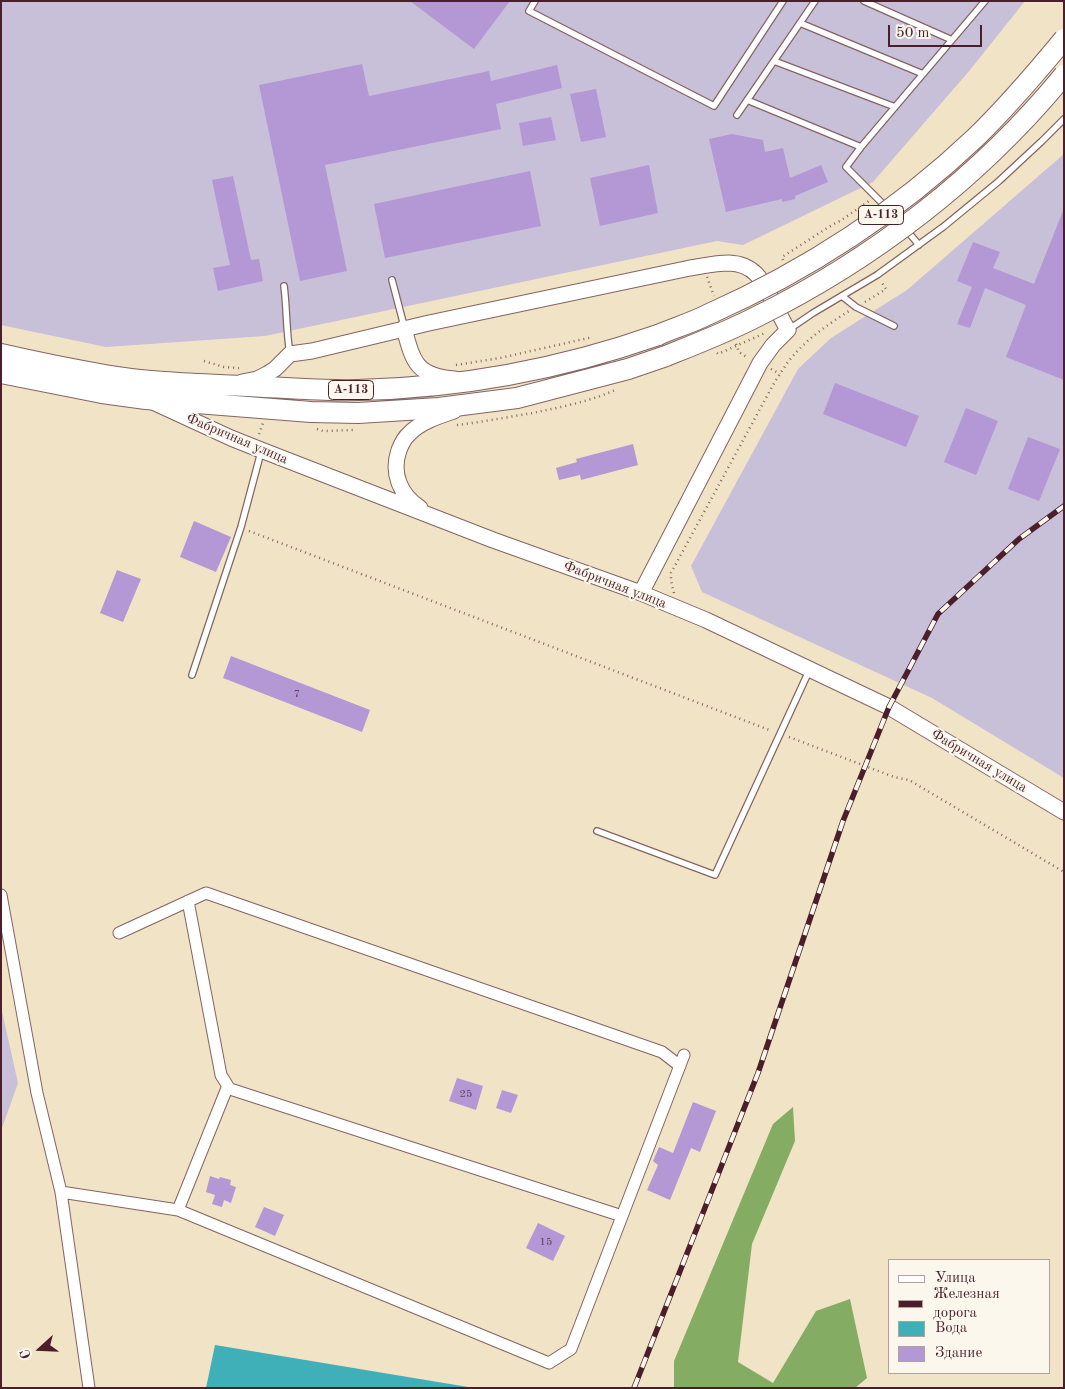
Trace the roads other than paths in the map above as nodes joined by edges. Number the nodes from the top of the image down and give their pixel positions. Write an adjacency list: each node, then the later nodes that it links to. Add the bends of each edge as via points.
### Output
1 (535, 1): 2 (lane, via 529,11 714,106)
2 (783, 1)
3 (815, 1): 6 (lane)
4 (864, 1): 8 (lane)
5 (982, 2): 8 (lane)
6 (800, 23): 9 (lane); 10 (lane)
7 (1064, 39): 27 (highway, А-113, bridge, via 1009,104 904,199 788,275 705,316 621,348 528,372)
8 (952, 40): 10 (lane)
9 (774, 61): 12 (lane); 13 (lane)
10 (923, 74): 13 (lane)
11 (1064, 75): 30 (highway, А-113, bridge, via 991,154 918,216 799,295 714,337 628,369 517,398)
12 (747, 100): 14 (lane); 16 (lane)
13 (894, 107): 16 (lane)
14 (737, 115)
15 (1064, 118): 17 (lane, via 999,181)
16 (861, 147): 17 (lane, via 846,167)
17 (919, 245): 20 (lane)
18 (392, 280): 22 (lane)
19 (284, 286): 25 (lane)
20 (842, 296): 21 (lane, via 856,307); 23 (lane)
21 (894, 326)
22 (404, 328): 23 (street, via 690,268 731,263 757,274); 25 (street); 27 (street, via 418,367 451,379)
23 (788, 330): 33 (street, via 760,363)
24 (1, 354): 28 (highway, А-113, via 106,375)
25 (290, 354): 28 (street, via 275,369 257,379)
26 (1, 373): 29 (highway, А-113)
27 (477, 381): 28 (highway, А-113, via 358,390)
28 (224, 385)
29 (146, 399): 30 (highway, А-113, via 358,413); 31 (street, Фабричная улица, via 231,438)
30 (468, 405): 32 (street, via 409,433 398,456 396,468 404,493)
31 (259, 444): 32 (street, Фабричная улица); 35 (lane, via 241,528)
32 (431, 516): 33 (street, Фабричная улица)
33 (641, 593): 34 (street, Фабричная улица)
34 (810, 670): 36 (street, Фабричная улица, via 888,707); 37 (lane, via 715,875)
35 (192, 674)
36 (1064, 812)
37 (597, 831)
38 (1, 895): 42 (street, via 37,1094)
39 (188, 901): 40 (street); 41 (street, via 221,1074); 44 (street, via 206,893 682,1060)
40 (119, 933)
41 (229, 1088): 43 (street); 44 (street)
42 (61, 1192): 43 (street); 45 (street)
43 (178, 1210): 44 (street, via 549,1363 571,1349)
44 (622, 1216)
45 (89, 1388)

